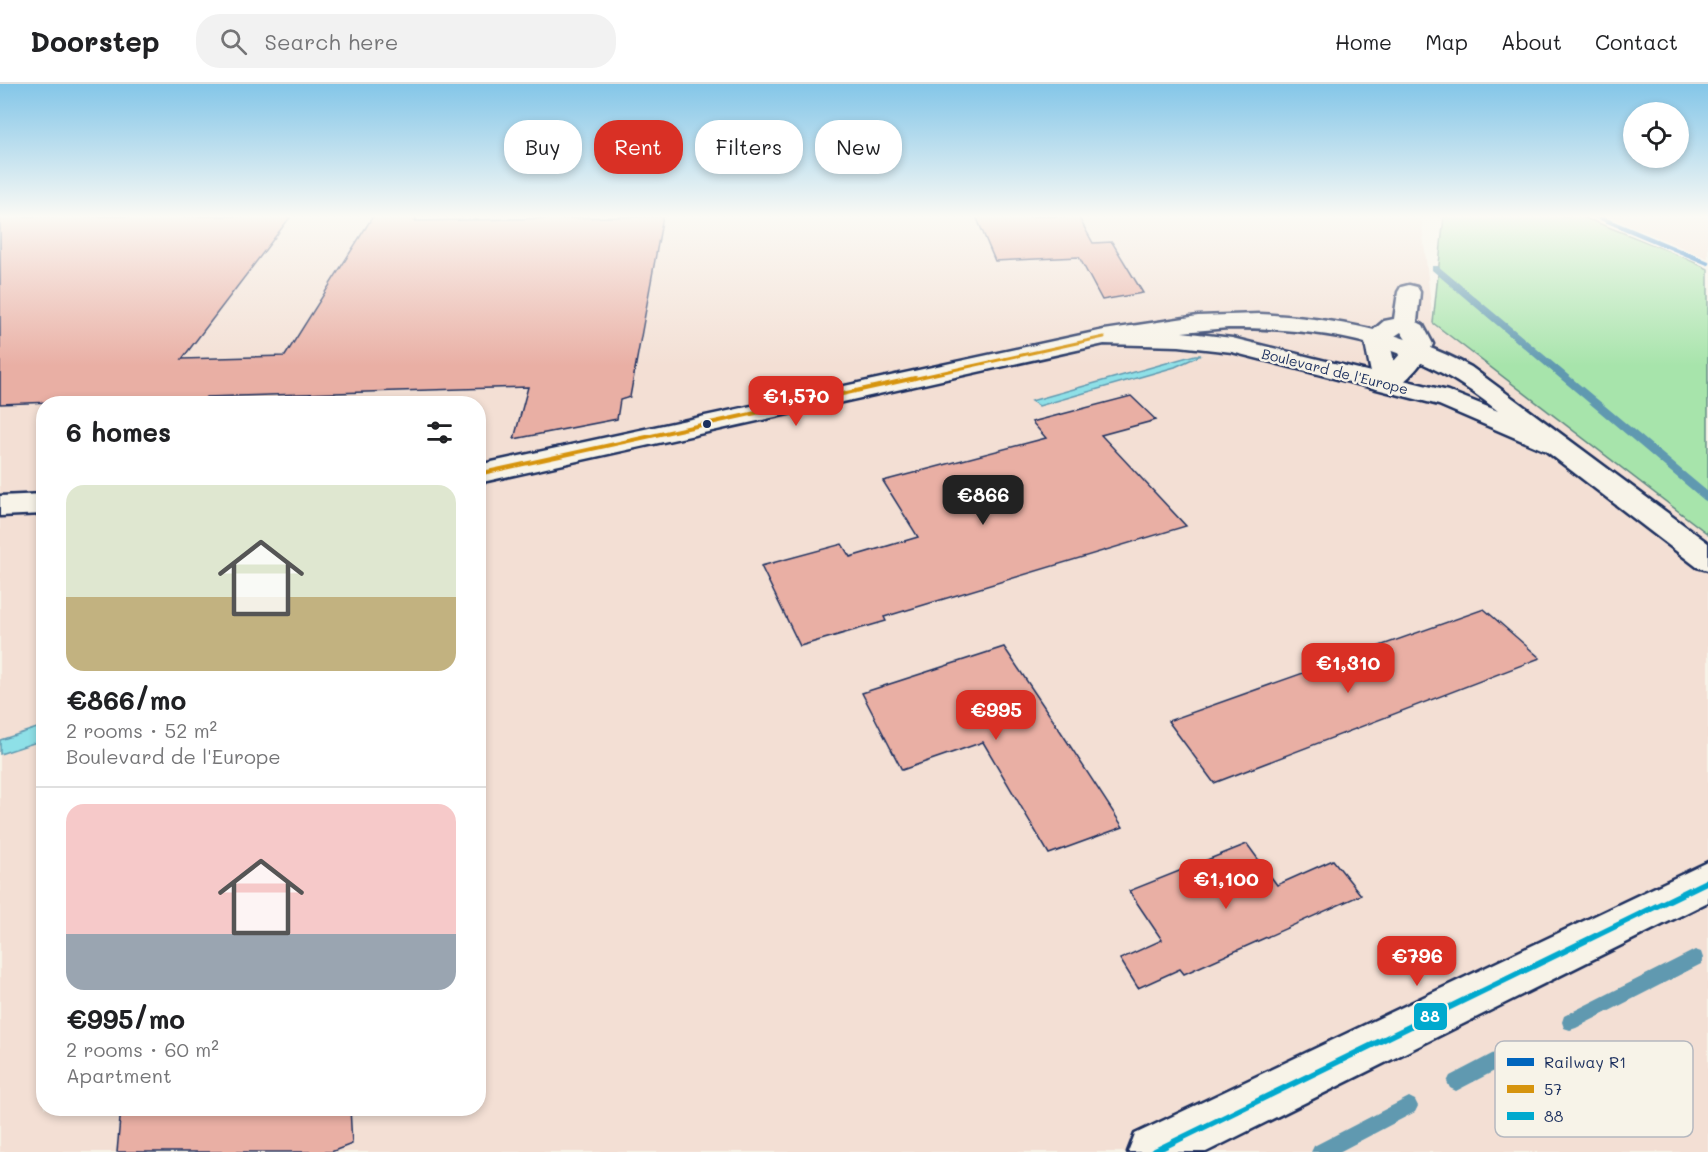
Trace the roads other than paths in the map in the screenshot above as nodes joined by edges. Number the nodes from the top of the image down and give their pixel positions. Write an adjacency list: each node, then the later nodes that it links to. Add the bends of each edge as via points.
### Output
1 (1408, 292): 2 (street)
2 (1405, 325): 4 (street, via 1392,326); 5 (street, via 1420,336)
3 (1104, 337): 4 (street, Boulevard de l'Europe, via 1224,321 1290,324); 6 (street, Boulevard de l'Europe, via 1232,345); 8 (street, Boulevard de l'Europe)
4 (1376, 338): 5 (street, Boulevard de l'Europe); 6 (street)
5 (1418, 351): 6 (street); 7 (street, Boulevard de l'Europe, via 1490,390)
6 (1386, 382): 7 (street, Boulevard de l'Europe, via 1478,410)
7 (1556, 445): 11 (street, Boulevard de l'Europe)
8 (486, 472)
9 (36, 504): 10 (street)
10 (0, 506)
11 (1708, 559)
12 (1708, 881): 13 (street)
13 (1154, 1152)

